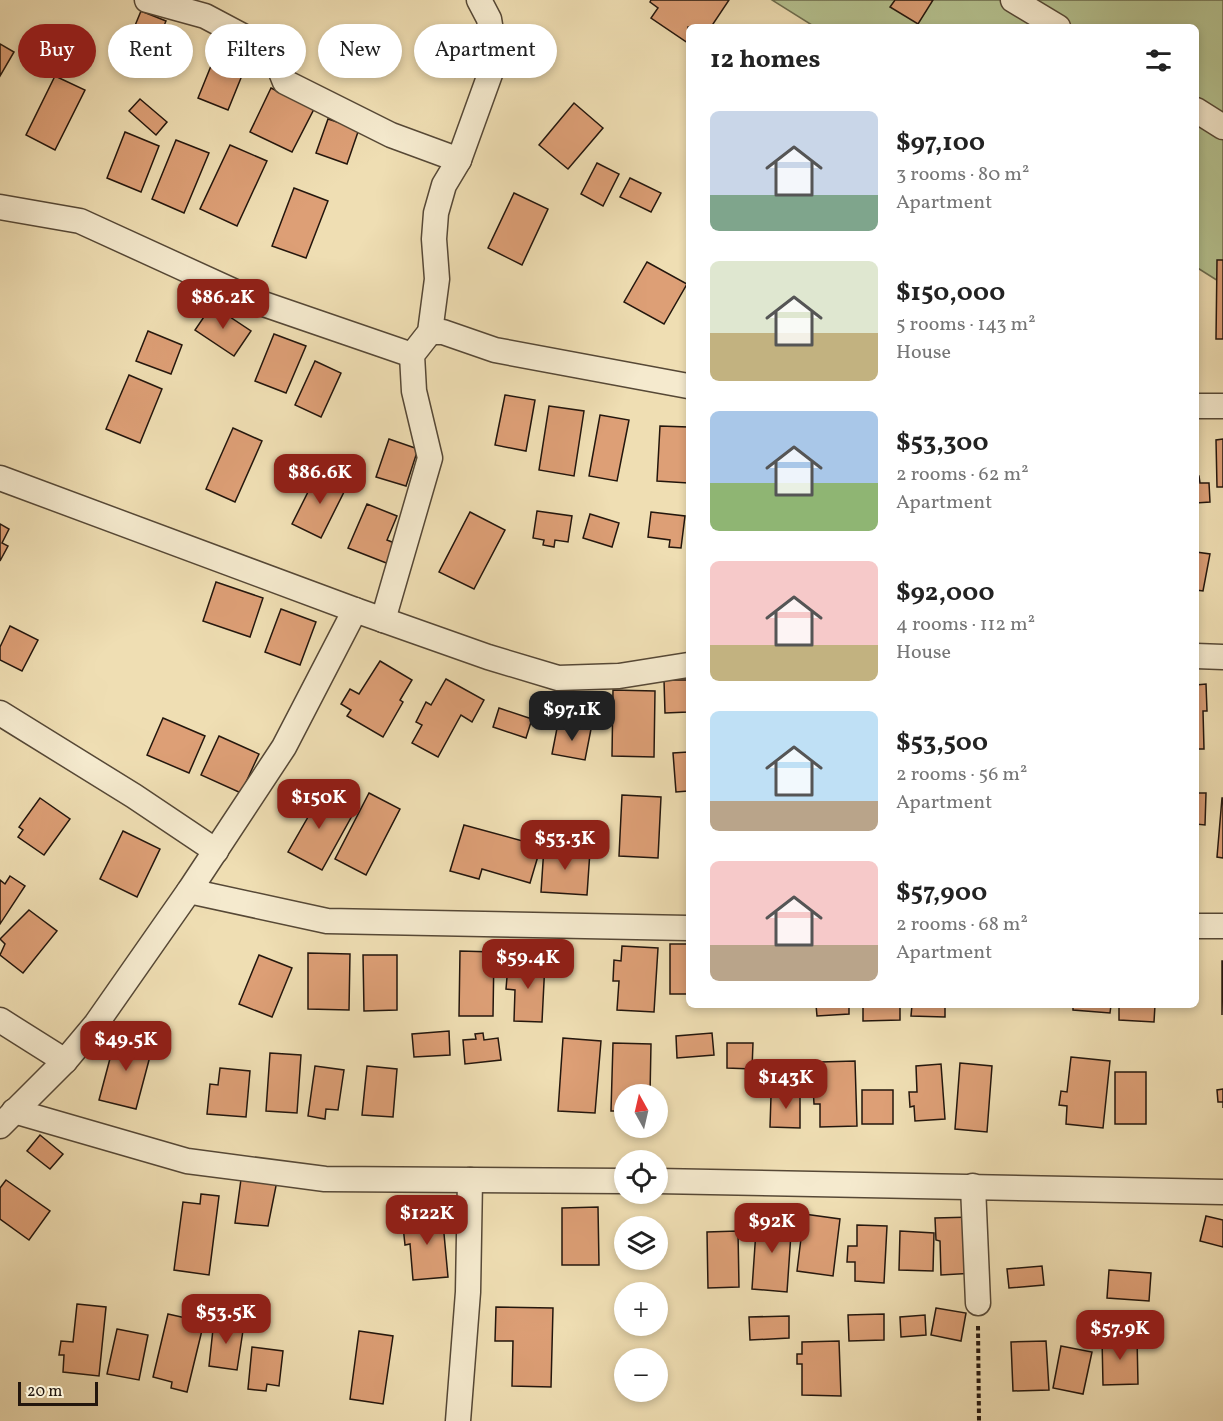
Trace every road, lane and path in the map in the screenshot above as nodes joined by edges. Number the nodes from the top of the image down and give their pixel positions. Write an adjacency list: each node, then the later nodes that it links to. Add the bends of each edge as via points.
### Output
1 (147, 0): 7 (street, via 205,16 273,51 285,82 391,135)
2 (479, 0): 7 (street, via 489,18 493,66)
3 (1013, 0): 4 (street)
4 (1053, 24)
5 (1199, 112): 6 (street)
6 (1223, 127)
7 (459, 160): 9 (street, via 444,185 436,213 437,279)
8 (0, 207): 10 (street, via 80,221 255,301)
9 (430, 333): 10 (street); 11 (street, via 443,332 495,350)
10 (412, 355): 16 (street, via 414,391 430,458)
11 (686, 386)
12 (1199, 406): 13 (street)
13 (1223, 406)
14 (0, 478): 15 (street)
15 (355, 610): 16 (street); 21 (street, via 284,747)
16 (383, 620): 19 (street, via 558,678 619,676)
17 (1199, 656): 18 (street)
18 (1223, 657)
19 (686, 665)
20 (0, 713): 21 (street)
21 (216, 851): 22 (street)
22 (189, 891): 25 (street, via 327,921); 27 (street, via 96,1024)
23 (1199, 926): 24 (street)
24 (1223, 926)
25 (686, 928)
26 (0, 1020): 27 (street)
27 (65, 1061): 28 (street)
28 (7, 1119): 29 (street, via 187,1161 325,1179)
29 (470, 1180): 30 (street); 35 (street, via 468,1292)
30 (614, 1181)
31 (668, 1181): 32 (street)
32 (973, 1186): 33 (street); 34 (street)
33 (1223, 1192)
34 (978, 1303): 36 (path)
35 (458, 1421)
36 (979, 1421)

